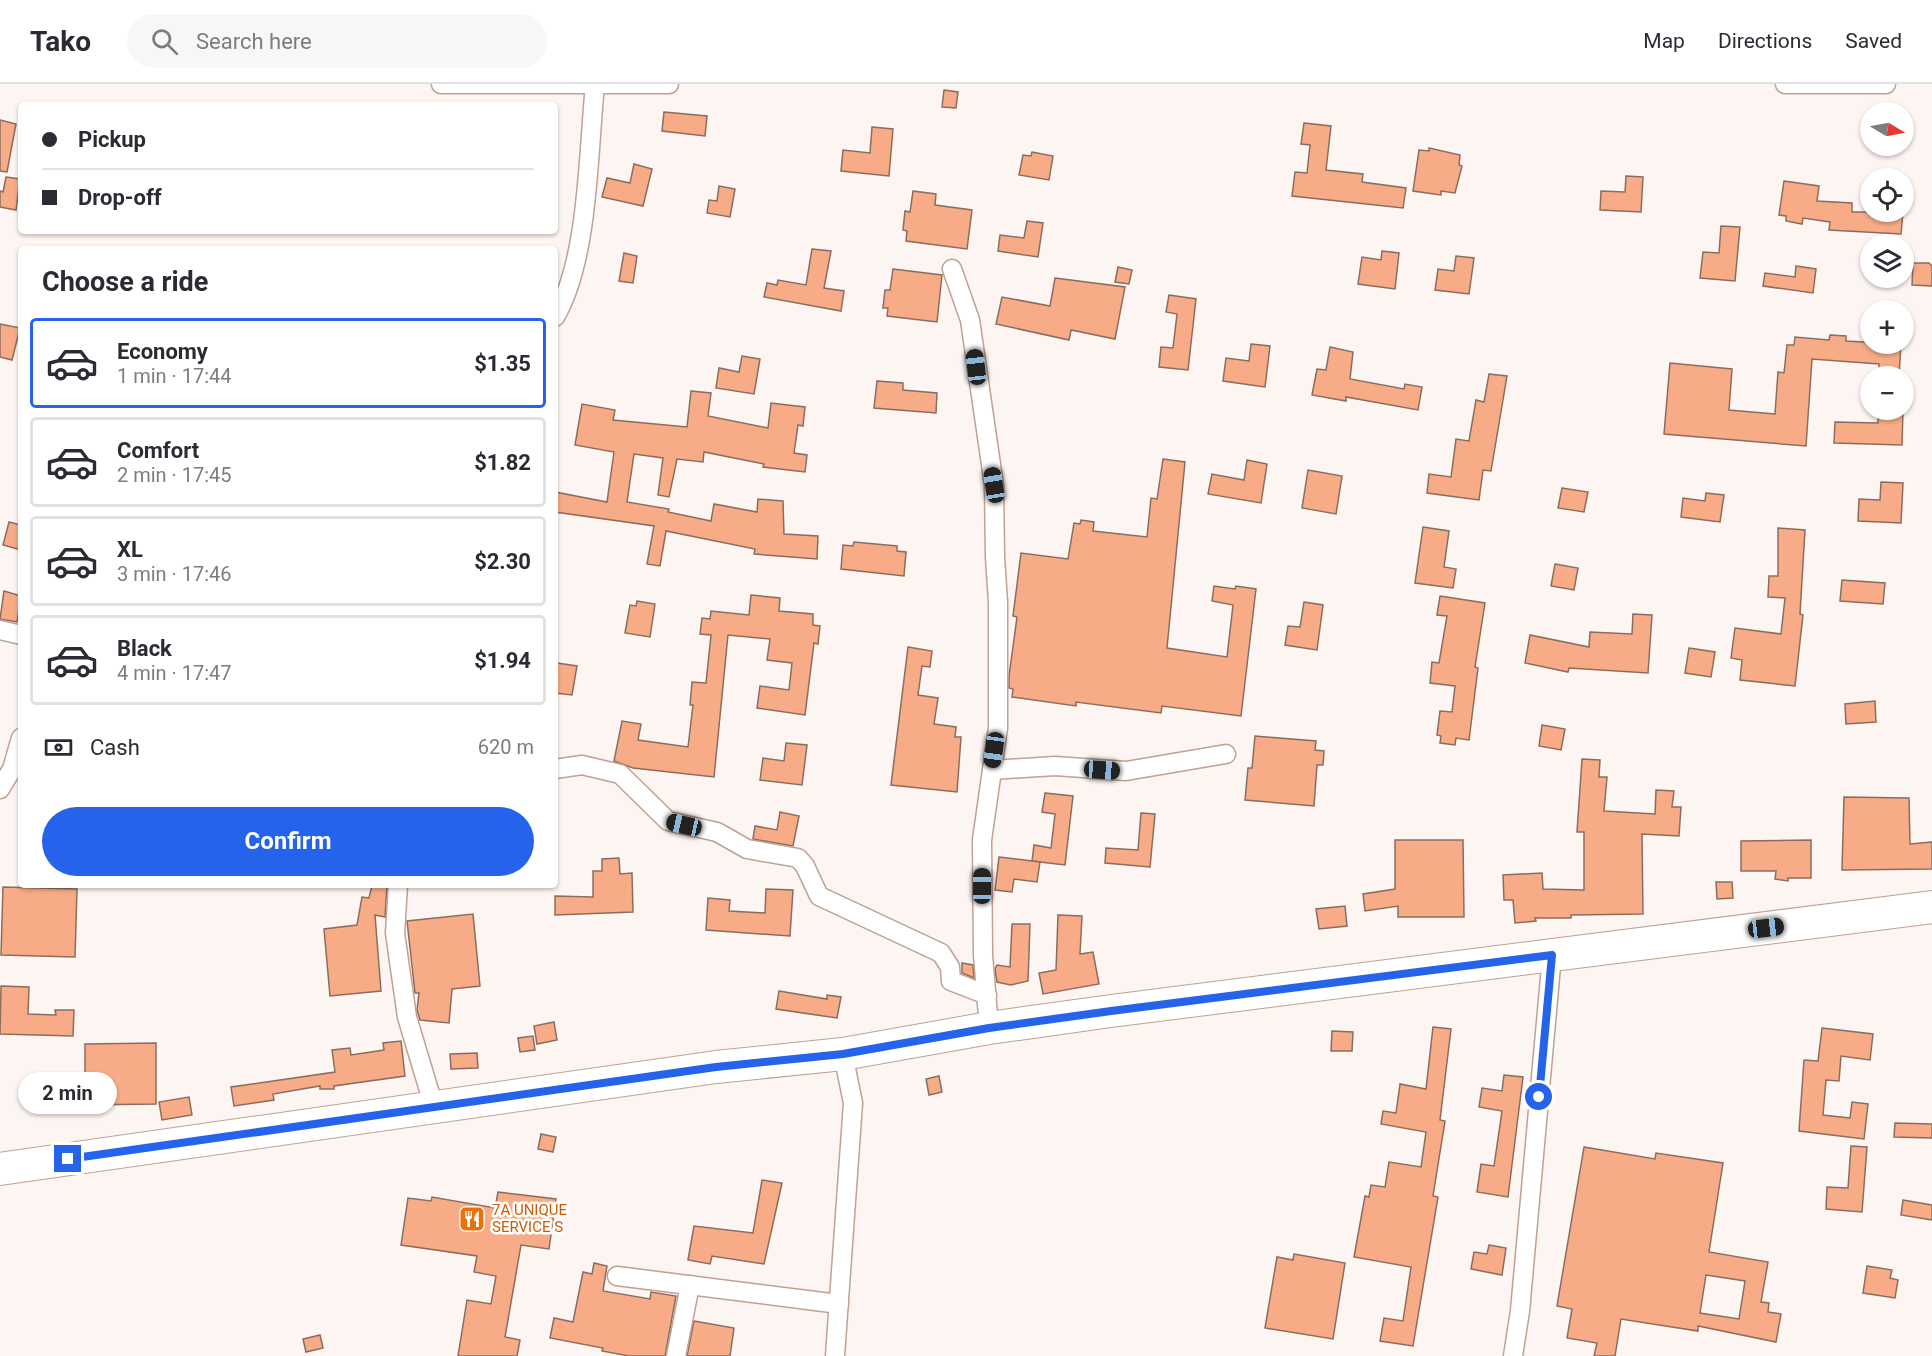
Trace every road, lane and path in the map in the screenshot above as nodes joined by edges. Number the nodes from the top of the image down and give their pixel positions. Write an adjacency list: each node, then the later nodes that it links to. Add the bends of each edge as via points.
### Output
1 (441, 84): 5 (street)
2 (669, 84): 5 (street)
3 (1785, 84): 4 (street)
4 (1886, 84)
5 (595, 85): 7 (street, via 580,236)
6 (952, 269): 13 (street, via 970,320 994,485 998,728)
7 (558, 312)
8 (0, 630): 9 (street)
9 (18, 634)
10 (18, 748): 14 (street)
11 (1226, 754): 13 (street, via 1126,771 1055,766)
12 (558, 769): 18 (street, via 582,765 620,774 668,821 717,832 747,849 798,858 819,896 941,953 950,967 951,981)
13 (992, 771): 18 (street, via 982,840)
14 (0, 789)
15 (398, 888): 21 (street, via 395,933 407,1017)
16 (1932, 907): 17 (highway)
17 (1552, 955): 19 (highway); 28 (street)
18 (987, 995): 19 (street)
19 (989, 1028): 20 (highway)
20 (843, 1054): 21 (highway, via 716,1067); 25 (street, via 853,1103)
21 (434, 1107): 22 (highway)
22 (0, 1169)
23 (617, 1276): 24 (street)
24 (690, 1285): 25 (street); 26 (street)
25 (839, 1304): 27 (street)
26 (676, 1356)
27 (835, 1356)
28 (1513, 1356)

